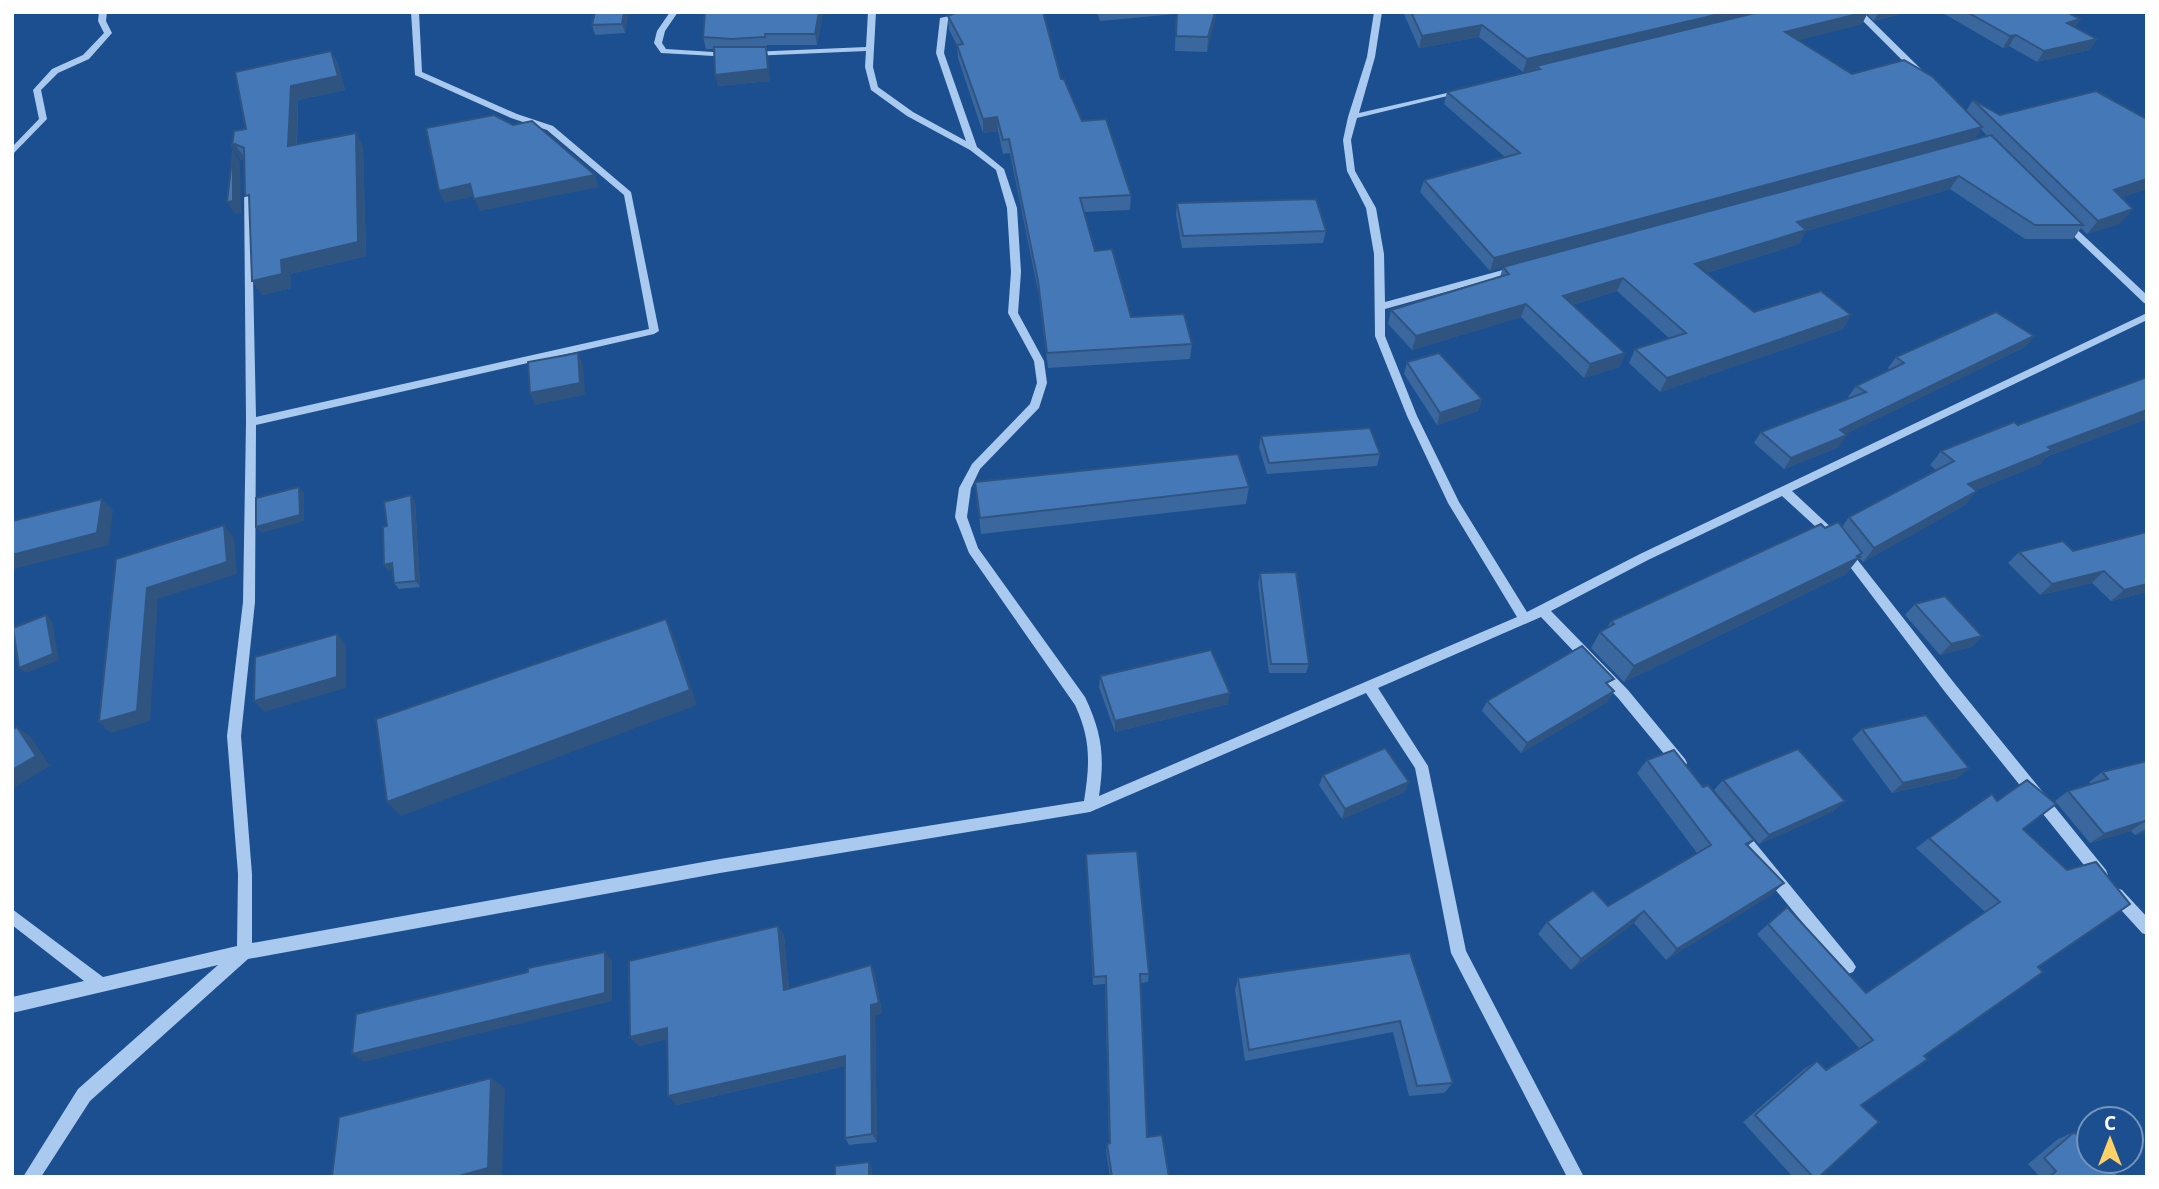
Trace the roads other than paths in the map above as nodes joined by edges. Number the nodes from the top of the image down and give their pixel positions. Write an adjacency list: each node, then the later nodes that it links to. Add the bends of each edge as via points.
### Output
1 (103, 12): 13 (street, via 108,33 86,57 55,71 37,90 43,119)
2 (415, 12): 20 (street, via 418,73 550,128 628,194 654,331)
3 (674, 12): 8 (street, via 661,31 658,43 664,51 722,55)
4 (872, 12): 8 (street)
5 (987, 12): 12 (street, via 944,18 940,52)
6 (1378, 12): 11 (street, via 1371,57)
7 (1858, 12): 9 (street)
8 (869, 49): 12 (street, via 874,88 910,114)
9 (1928, 82)
10 (1474, 89): 11 (street)
11 (1352, 117): 18 (street, via 1347,140 1351,171 1371,208 1379,254)
12 (973, 148): 26 (street, via 1000,169 1012,208 1013,313 1039,361 1042,383 1035,405 976,467 965,488 961,517 973,550 1080,701 1093,727 1097,758)
13 (12, 152)
14 (246, 176): 20 (street)
15 (2059, 217): 17 (street)
16 (1527, 267): 18 (street)
17 (2147, 301)
18 (1379, 307): 23 (street, via 1380,336 1412,416 1454,503)
19 (2147, 316): 21 (street)
20 (251, 422): 30 (street, via 249,602 233,736 244,874)
21 (1783, 490): 22 (street); 29 (street, via 1832,535 1950,688)
22 (1542, 610): 23 (street); 25 (street, via 1623,694)
23 (1525, 619): 24 (street)
24 (1369, 686): 26 (street); 35 (street, via 1421,766 1459,953)
25 (1689, 774)
26 (1090, 806): 30 (street, via 720,866)
27 (1731, 824): 31 (street)
28 (12, 916): 32 (street)
29 (2147, 928)
30 (244, 952): 32 (street); 34 (street, via 84,1095)
31 (1848, 967)
32 (102, 985): 33 (street)
33 (12, 1005)
34 (31, 1177)
35 (1576, 1177)

